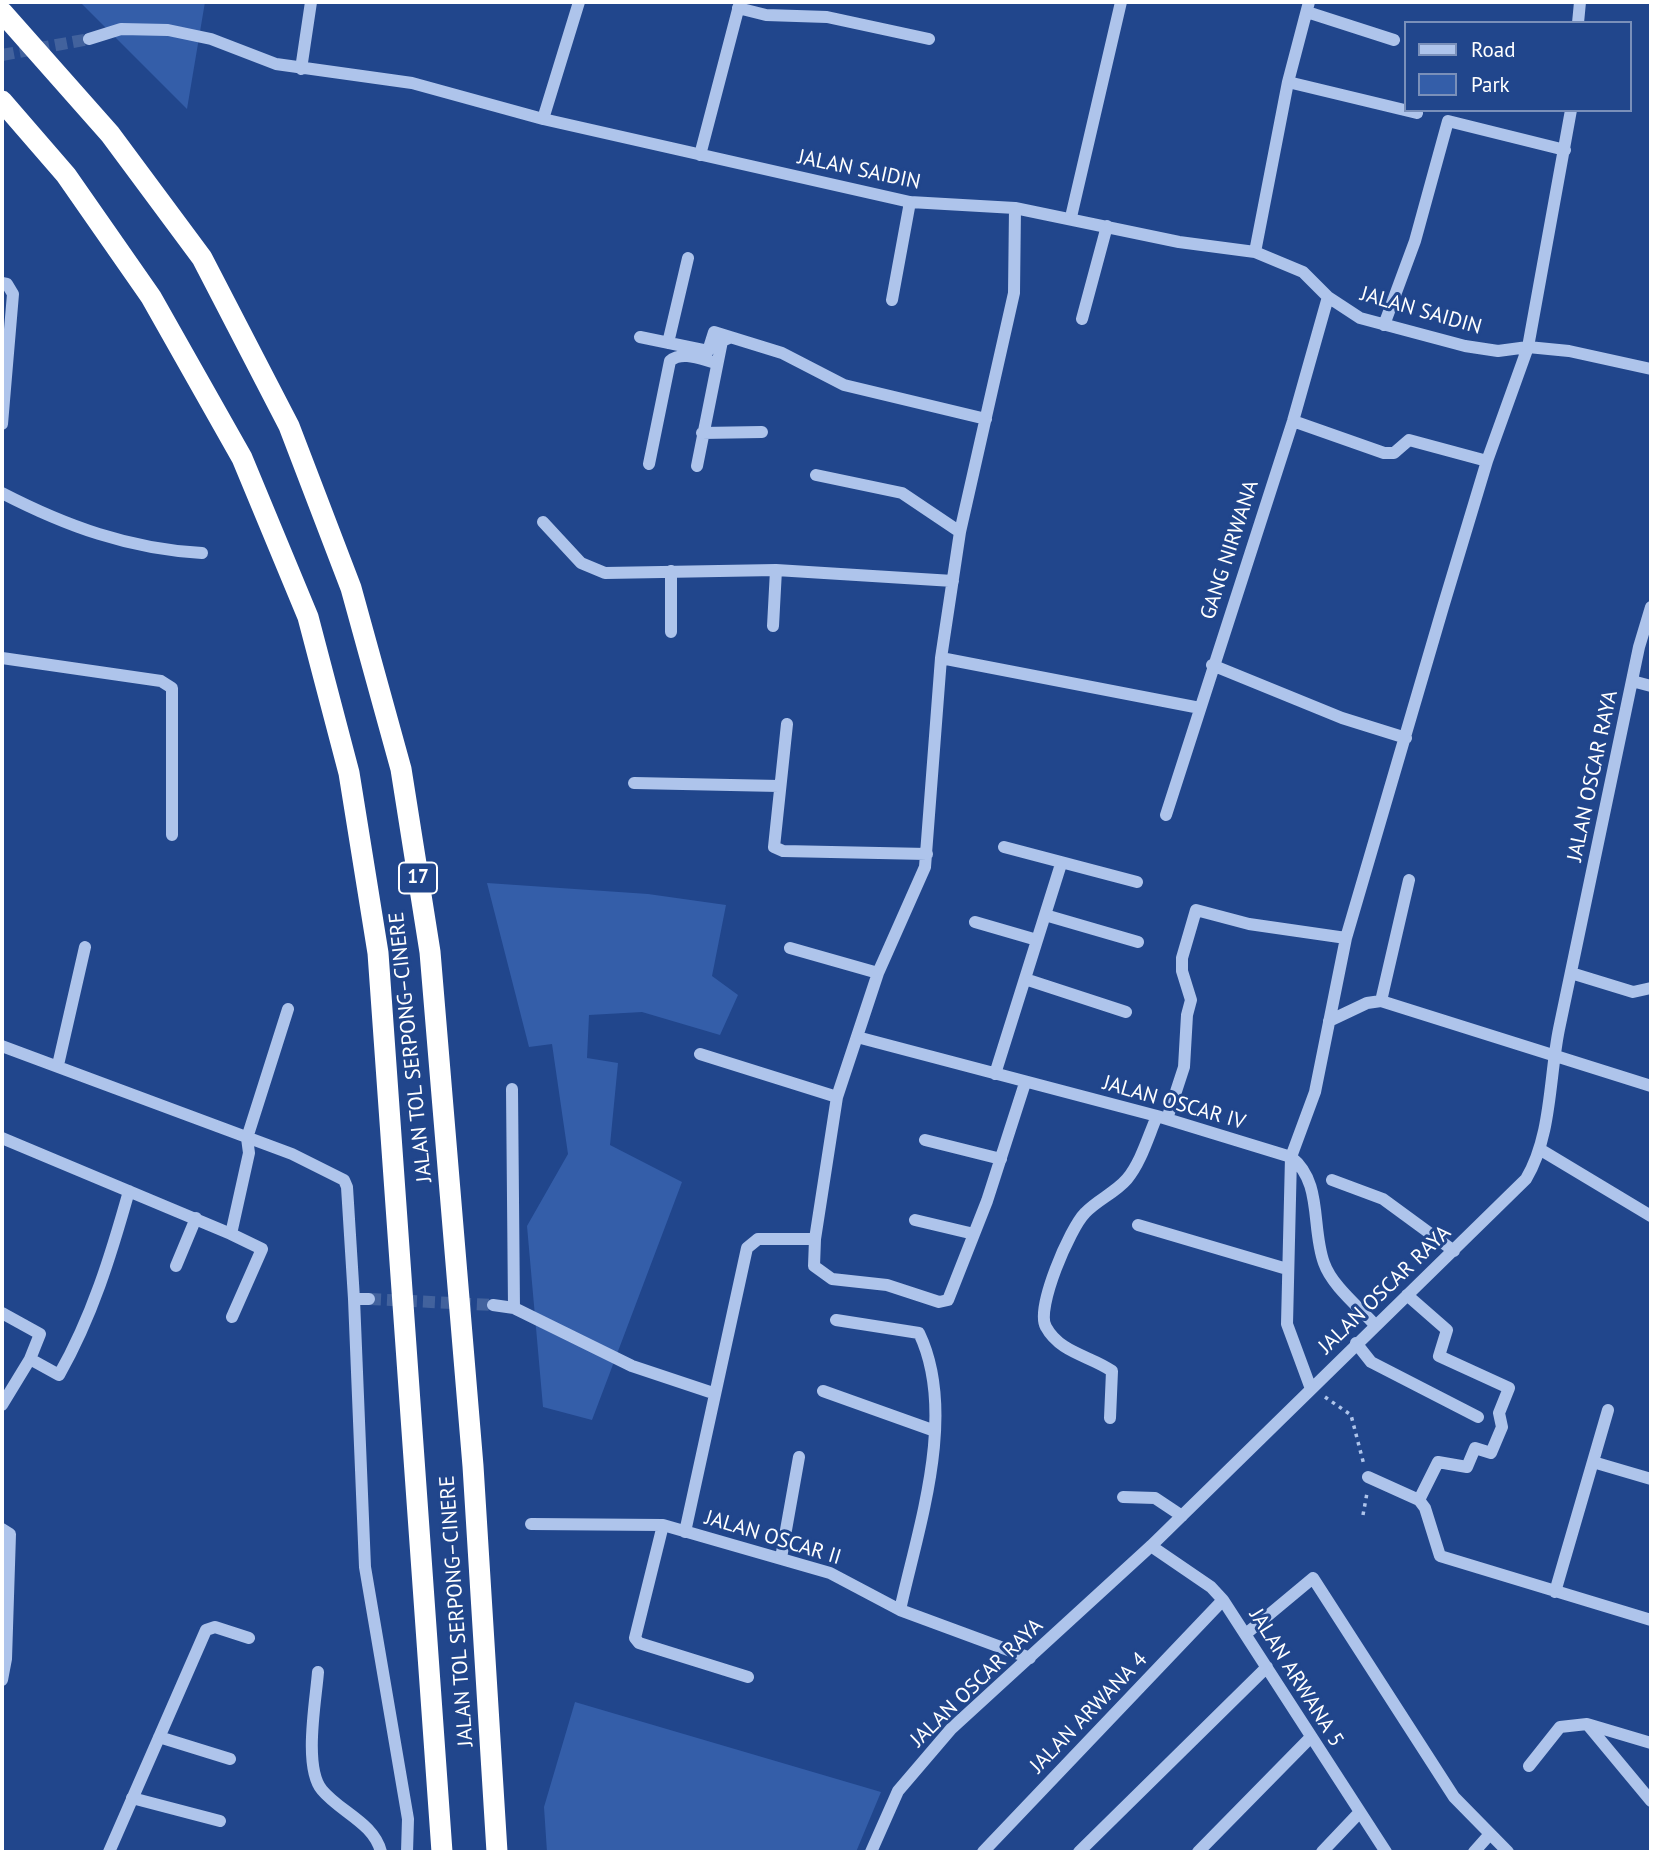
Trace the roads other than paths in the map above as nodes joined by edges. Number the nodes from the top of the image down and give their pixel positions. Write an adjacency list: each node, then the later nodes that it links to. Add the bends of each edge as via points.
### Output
1 (310, 2): 12 (street)
2 (579, 2): 19 (street)
3 (1121, 2): 24 (street)
4 (1580, 2): 8 (street)
5 (739, 5): 10 (street, via 766,15 827,17); 21 (street)
6 (1308, 7): 11 (street); 13 (street)
7 (2, 12): 178 (highway, JALAN TOL SERPONG–CINERE / 17, via 110,134 202,258 289,426 351,588 401,769 430,952 473,1466)
8 (1578, 21)
9 (89, 39): 12 (street, JALAN SAIDIN, via 121,29 168,30)
10 (929, 39)
11 (1394, 40)
12 (301, 69): 19 (street, JALAN SAIDIN, via 412,83)
13 (1288, 82): 15 (street); 26 (street)
14 (2, 101): 177 (highway, JALAN TOL SERPONG–CINERE / 17, via 66,176 151,297 242,458 308,617 349,773 378,953)
15 (1404, 110)
16 (1413, 112): 18 (street)
17 (1572, 112): 20 (street)
18 (1417, 113)
19 (543, 119): 21 (street, JALAN SAIDIN)
20 (1565, 150): 32 (street, via 1448,121 1415,241); 36 (street)
21 (700, 155): 22 (street, JALAN SAIDIN)
22 (910, 202): 23 (street, JALAN SAIDIN); 30 (street)
23 (1015, 208): 24 (street, JALAN SAIDIN); 39 (street, via 1014,293)
24 (1071, 217): 25 (street, JALAN SAIDIN)
25 (1107, 226): 26 (street, JALAN SAIDIN); 31 (street)
26 (1255, 252): 29 (street, JALAN SAIDIN, via 1303,272)
27 (688, 258): 35 (street)
28 (2, 283): 41 (street, via 13,294)
29 (1328, 297): 32 (street, JALAN SAIDIN, via 1360,318); 40 (street, GANG NIRWANA)
30 (892, 299)
31 (1082, 319)
32 (1384, 325): 36 (street, JALAN SAIDIN, via 1465,346 1498,351)
33 (640, 337): 35 (street)
34 (729, 338): 35 (street, via 712,332 708,351); 37 (street, via 722,341); 39 (street, via 782,353 844,385)
35 (668, 343)
36 (1528, 347): 38 (street, JALAN SAIDIN); 44 (street)
37 (717, 363): 43 (street); 45 (street, via 686,356 672,358)
38 (1651, 369)
39 (986, 419): 50 (street)
40 (1293, 421): 44 (street, via 1384,453 1394,453 1409,440); 61 (street, GANG NIRWANA)
41 (2, 424)
42 (762, 432): 43 (street)
43 (702, 433): 46 (street)
44 (1487, 461): 66 (street)
45 (649, 464)
46 (697, 466)
47 (816, 475): 50 (street, via 902,493)
48 (2, 493): 51 (street, via 45,515 117,541 160,551)
49 (543, 522): 53 (street, via 569,553 594,570)
50 (960, 532): 54 (street)
51 (202, 553)
52 (776, 570): 53 (street); 54 (street); 56 (street)
53 (671, 571): 58 (street)
54 (953, 581): 60 (street)
55 (1651, 607): 57 (street, JALAN OSCAR RAYA)
56 (773, 626)
57 (1648, 627): 62 (street, JALAN OSCAR RAYA)
58 (671, 632)
59 (2, 658): 70 (street, via 160,681 172,688)
60 (940, 658): 64 (street); 72 (street)
61 (1212, 665): 64 (street, GANG NIRWANA); 66 (street, via 1342,718)
62 (1632, 681): 63 (street); 84 (street, JALAN OSCAR RAYA)
63 (1651, 686)
64 (1200, 708): 69 (street, GANG NIRWANA)
65 (787, 724): 68 (street)
66 (1406, 738): 78 (street)
67 (634, 783): 68 (street)
68 (779, 786): 72 (street, via 773,844 779,851)
69 (1166, 815)
70 (172, 835)
71 (1004, 848): 73 (street)
72 (927, 854): 83 (street)
73 (1061, 864): 75 (street); 76 (street)
74 (1409, 880): 87 (street)
75 (1137, 882)
76 (1045, 915): 79 (street); 80 (street)
77 (975, 922): 79 (street)
78 (1346, 938): 90 (street); 101 (street, via 1249,924 1196,910 1182,958 1191,1000 1184,1067)
79 (1037, 940): 85 (street)
80 (1138, 942)
81 (85, 947): 95 (street)
82 (790, 948): 83 (street)
83 (877, 973): 91 (street)
84 (1571, 973): 86 (street, via 1633,992); 94 (street, JALAN OSCAR RAYA)
85 (1025, 979): 89 (street); 96 (street)
86 (1651, 988)
87 (1381, 1001): 90 (street); 94 (street)
88 (288, 1009): 102 (street)
89 (1126, 1012)
90 (1329, 1021): 106 (street, via 1315,1092)
91 (857, 1037): 96 (street, JALAN OSCAR IV); 100 (street)
92 (2, 1046): 95 (street)
93 (701, 1054): 100 (street)
94 (1554, 1056): 98 (street); 105 (street, JALAN OSCAR RAYA)
95 (58, 1065): 102 (street)
96 (995, 1074): 97 (street, JALAN OSCAR IV)
97 (1025, 1083): 101 (street, JALAN OSCAR IV); 107 (street)
98 (1651, 1086)
99 (512, 1089): 124 (street)
100 (837, 1097): 116 (street)
101 (1162, 1118): 106 (street, JALAN OSCAR IV); 137 (street, via 1127,1179 1073,1228 1045,1309 1046,1329 1063,1345 1112,1371)
102 (247, 1138): 114 (street, via 249,1153); 121 (street, via 344,1180)
103 (2, 1139): 109 (street)
104 (925, 1140): 107 (street)
105 (1541, 1150): 110 (street); 117 (street, JALAN OSCAR RAYA, via 1526,1179)
106 (1292, 1157): 119 (street); 128 (street, via 1303,1167 1311,1188 1324,1264)
107 (1000, 1159): 115 (street)
108 (1332, 1180): 117 (street, via 1384,1199)
109 (129, 1191): 111 (street); 130 (street, via 108,1266 80,1339 59,1375)
110 (1651, 1216)
111 (196, 1218): 114 (street); 118 (street)
112 (915, 1220): 115 (street)
113 (1138, 1225): 119 (street)
114 (232, 1234): 126 (street, via 262,1249)
115 (974, 1234): 116 (street, via 948,1300 941,1302 887,1285 832,1279 814,1266)
116 (815, 1239): 133 (street, via 758,1239 747,1248)
117 (1454, 1251): 120 (street, JALAN OSCAR RAYA)
118 (176, 1266)
119 (1287, 1269): 131 (street, via 1287,1324)
120 (1406, 1295): 128 (street, JALAN OSCAR RAYA); 144 (street, via 1447,1330 1439,1356 1509,1388 1500,1413 1502,1427 1491,1453 1475,1448 1467,1467 1438,1462)
121 (354, 1299): 122 (street); 176 (street, via 365,1567 408,1819)
122 (369, 1299)
123 (493, 1305): 124 (street)
124 (514, 1308): 133 (street, via 632,1366)
125 (2, 1314): 130 (street, via 40,1334)
126 (232, 1317)
127 (836, 1320): 138 (street, via 919,1333 932,1387)
128 (1375, 1325): 129 (street, JALAN OSCAR RAYA)
129 (1356, 1343): 131 (street, JALAN OSCAR RAYA); 136 (street, via 1371,1362)
130 (30, 1359): 134 (street)
131 (1311, 1389): 145 (street, JALAN OSCAR RAYA)
132 (823, 1391): 138 (street)
133 (713, 1393): 149 (street)
134 (2, 1405)
135 (1608, 1410): 140 (street)
136 (1478, 1417)
137 (1110, 1418)
138 (935, 1431): 154 (street, via 930,1475)
139 (799, 1457): 151 (street)
140 (1593, 1462): 142 (street); 152 (street)
141 (1368, 1477): 144 (street)
142 (1651, 1479)
143 (1123, 1497): 145 (street, via 1156,1498)
144 (1419, 1500): 152 (street, via 1440,1556)
145 (1182, 1516): 150 (street, JALAN OSCAR RAYA)
146 (531, 1524): 147 (street, JALAN OSCAR II)
147 (663, 1525): 149 (street, JALAN OSCAR II); 161 (street, via 635,1638)
148 (2, 1529): 162 (street, via 10,1534)
149 (685, 1532): 151 (street, JALAN OSCAR II)
150 (1151, 1546): 153 (street, JALAN ARWANA 5, via 1212,1587); 158 (street, JALAN OSCAR RAYA)
151 (781, 1558): 154 (street, JALAN OSCAR II, via 830,1573)
152 (1555, 1592): 155 (street)
153 (1223, 1600): 156 (street, JALAN ARWANA 5); 180 (street, JALAN ARWANA 4)
154 (900, 1610): 158 (street, JALAN OSCAR II)
155 (1651, 1620)
156 (1247, 1633): 159 (street, JALAN ARWANA 5); 173 (street, via 1313,1578 1454,1797)
157 (249, 1638): 164 (street, via 215,1628 206,1630)
158 (1030, 1657): 179 (street, JALAN OSCAR RAYA, via 925,1757 898,1791)
159 (1267, 1667): 165 (street, JALAN ARWANA 5); 181 (street)
160 (318, 1672): 175 (street, via 311,1754 320,1788 371,1831)
161 (748, 1678)
162 (2, 1681)
163 (1587, 1724): 166 (street); 168 (street, via 1560,1727); 170 (street)
164 (159, 1737): 167 (street); 169 (street)
165 (1311, 1737): 171 (street, JALAN ARWANA 5); 182 (street)
166 (1651, 1743)
167 (230, 1759)
168 (1529, 1766)
169 (132, 1798): 172 (street); 174 (street)
170 (1651, 1801)
171 (1359, 1813): 183 (street); 184 (street, JALAN ARWANA 5)
172 (220, 1821)
173 (1490, 1834): 185 (street); 186 (street)
174 (109, 1852)
175 (381, 1852)
176 (407, 1852)
177 (442, 1852)
178 (497, 1852)
179 (871, 1852)
180 (983, 1852)
181 (1079, 1852)
182 (1198, 1852)
183 (1322, 1852)
184 (1386, 1852)
185 (1474, 1852)
186 (1508, 1852)

